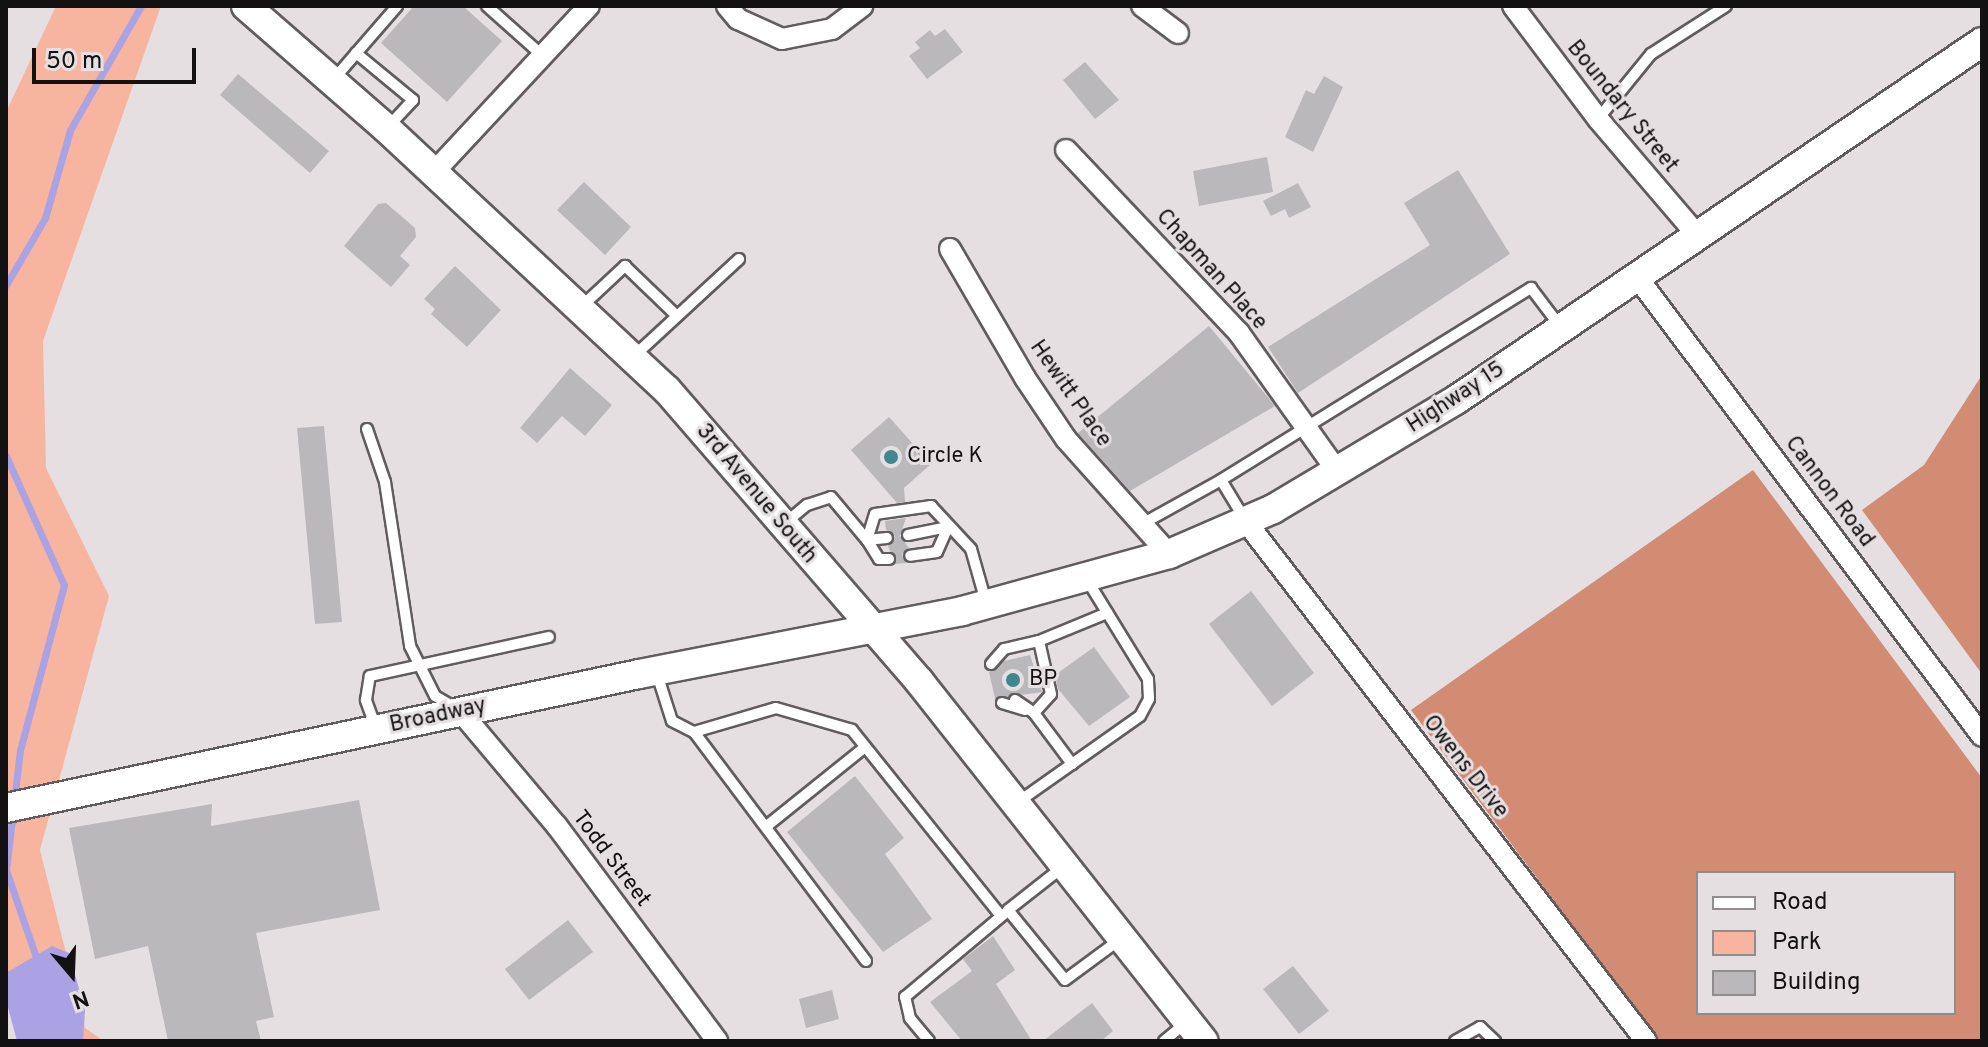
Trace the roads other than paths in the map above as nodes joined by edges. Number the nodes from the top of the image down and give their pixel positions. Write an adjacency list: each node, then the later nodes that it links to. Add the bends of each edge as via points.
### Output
1 (246, 6): 14 (main road, 3rd Avenue South)
2 (397, 6): 12 (lane)
3 (487, 6): 13 (lane)
4 (589, 6): 13 (street)
5 (727, 6): 6 (street, via 738,19 782,39 832,29)
6 (862, 6)
7 (1142, 6): 10 (street)
8 (1513, 6): 15 (street, Boundary Street)
9 (1726, 6): 15 (lane, via 1651,54)
10 (1178, 33)
11 (1982, 42): 19 (main road, Highway 15)
12 (356, 53): 14 (lane); 16 (lane, via 413,100)
13 (543, 56): 18 (street)
14 (332, 82): 16 (main road, 3rd Avenue South)
15 (1598, 119): 19 (street, Boundary Street)
16 (386, 128): 18 (main road, 3rd Avenue South)
17 (1066, 150): 27 (street, Chapman Place, via 1239,333)
18 (434, 172): 23 (main road, 3rd Avenue South)
19 (1697, 235): 22 (main road, Highway 15)
20 (950, 249): 32 (street, Hewitt Place, via 1066,439)
21 (739, 259): 24 (lane)
22 (1637, 277): 25 (main road, Highway 15); 56 (street, Cannon Road)
23 (579, 308): 24 (lane, via 625,266); 26 (main road, 3rd Avenue South)
24 (677, 316): 26 (lane)
25 (1561, 328): 27 (lane, via 1531,288); 29 (main road, Highway 15, via 1456,400)
26 (632, 358): 33 (main road, 3rd Avenue South, via 667,390)
27 (1306, 427): 29 (street, Chapman Place); 30 (lane)
28 (367, 429): 48 (lane, via 385,482 410,646)
29 (1337, 471): 31 (main road, Highway 15)
30 (1221, 480): 31 (lane); 32 (lane)
31 (1247, 523): 38 (main road, Highway 15); 72 (street, Owens Drive)
32 (1142, 524): 38 (street, Hewitt Place)
33 (782, 526): 37 (lane, via 807,505 831,497); 44 (main road, 3rd Avenue South)
34 (948, 527): 35 (lane); 37 (lane, via 931,506 875,514); 39 (lane, via 937,552); 42 (lane, via 971,549)
35 (908, 535)
36 (887, 538): 37 (lane)
37 (867, 540): 40 (lane, via 879,559)
38 (1169, 554): 41 (main road, Highway 15)
39 (910, 556)
40 (889, 559)
41 (1085, 577): 42 (main road, Highway 15); 43 (lane)
42 (987, 604): 44 (main road, Highway 15)
43 (1107, 613): 46 (lane); 58 (lane, via 1148,679 1149,699 1140,716)
44 (870, 629): 49 (main road, Broadway); 59 (main road, 3rd Avenue South)
45 (549, 637): 48 (lane)
46 (1039, 641): 47 (lane); 53 (lane, via 1051,694)
47 (991, 664)
48 (418, 668): 52 (lane, via 435,696); 54 (lane, via 370,676 366,700)
49 (656, 670): 52 (main road, Broadway); 55 (lane, via 672,721)
50 (1015, 700): 53 (lane)
51 (1002, 703): 53 (lane)
52 (460, 711): 54 (main road, Broadway); 67 (street, Todd Street, via 557,826)
53 (1034, 713): 58 (lane)
54 (376, 729): 60 (main road, Broadway)
55 (694, 732): 57 (lane, via 776,708 852,730); 61 (lane)
56 (1982, 736)
57 (865, 747): 61 (lane); 63 (lane)
58 (1072, 764): 59 (lane)
59 (1017, 803): 62 (main road, 3rd Avenue South)
60 (6, 808)
61 (768, 825): 65 (lane, via 786,848 787,859)
62 (1066, 865): 63 (lane); 64 (main road, 3rd Avenue South)
63 (1005, 913): 64 (lane, via 1065,980); 68 (lane, via 905,997 910,1018)
64 (1123, 937): 66 (main road, 3rd Avenue South)
65 (866, 961)
66 (1196, 1031): 69 (lane)
67 (717, 1041)
68 (929, 1041)
69 (1164, 1041)
70 (1455, 1041): 71 (lane, via 1480,1027)
71 (1495, 1041)
72 (1646, 1041)

